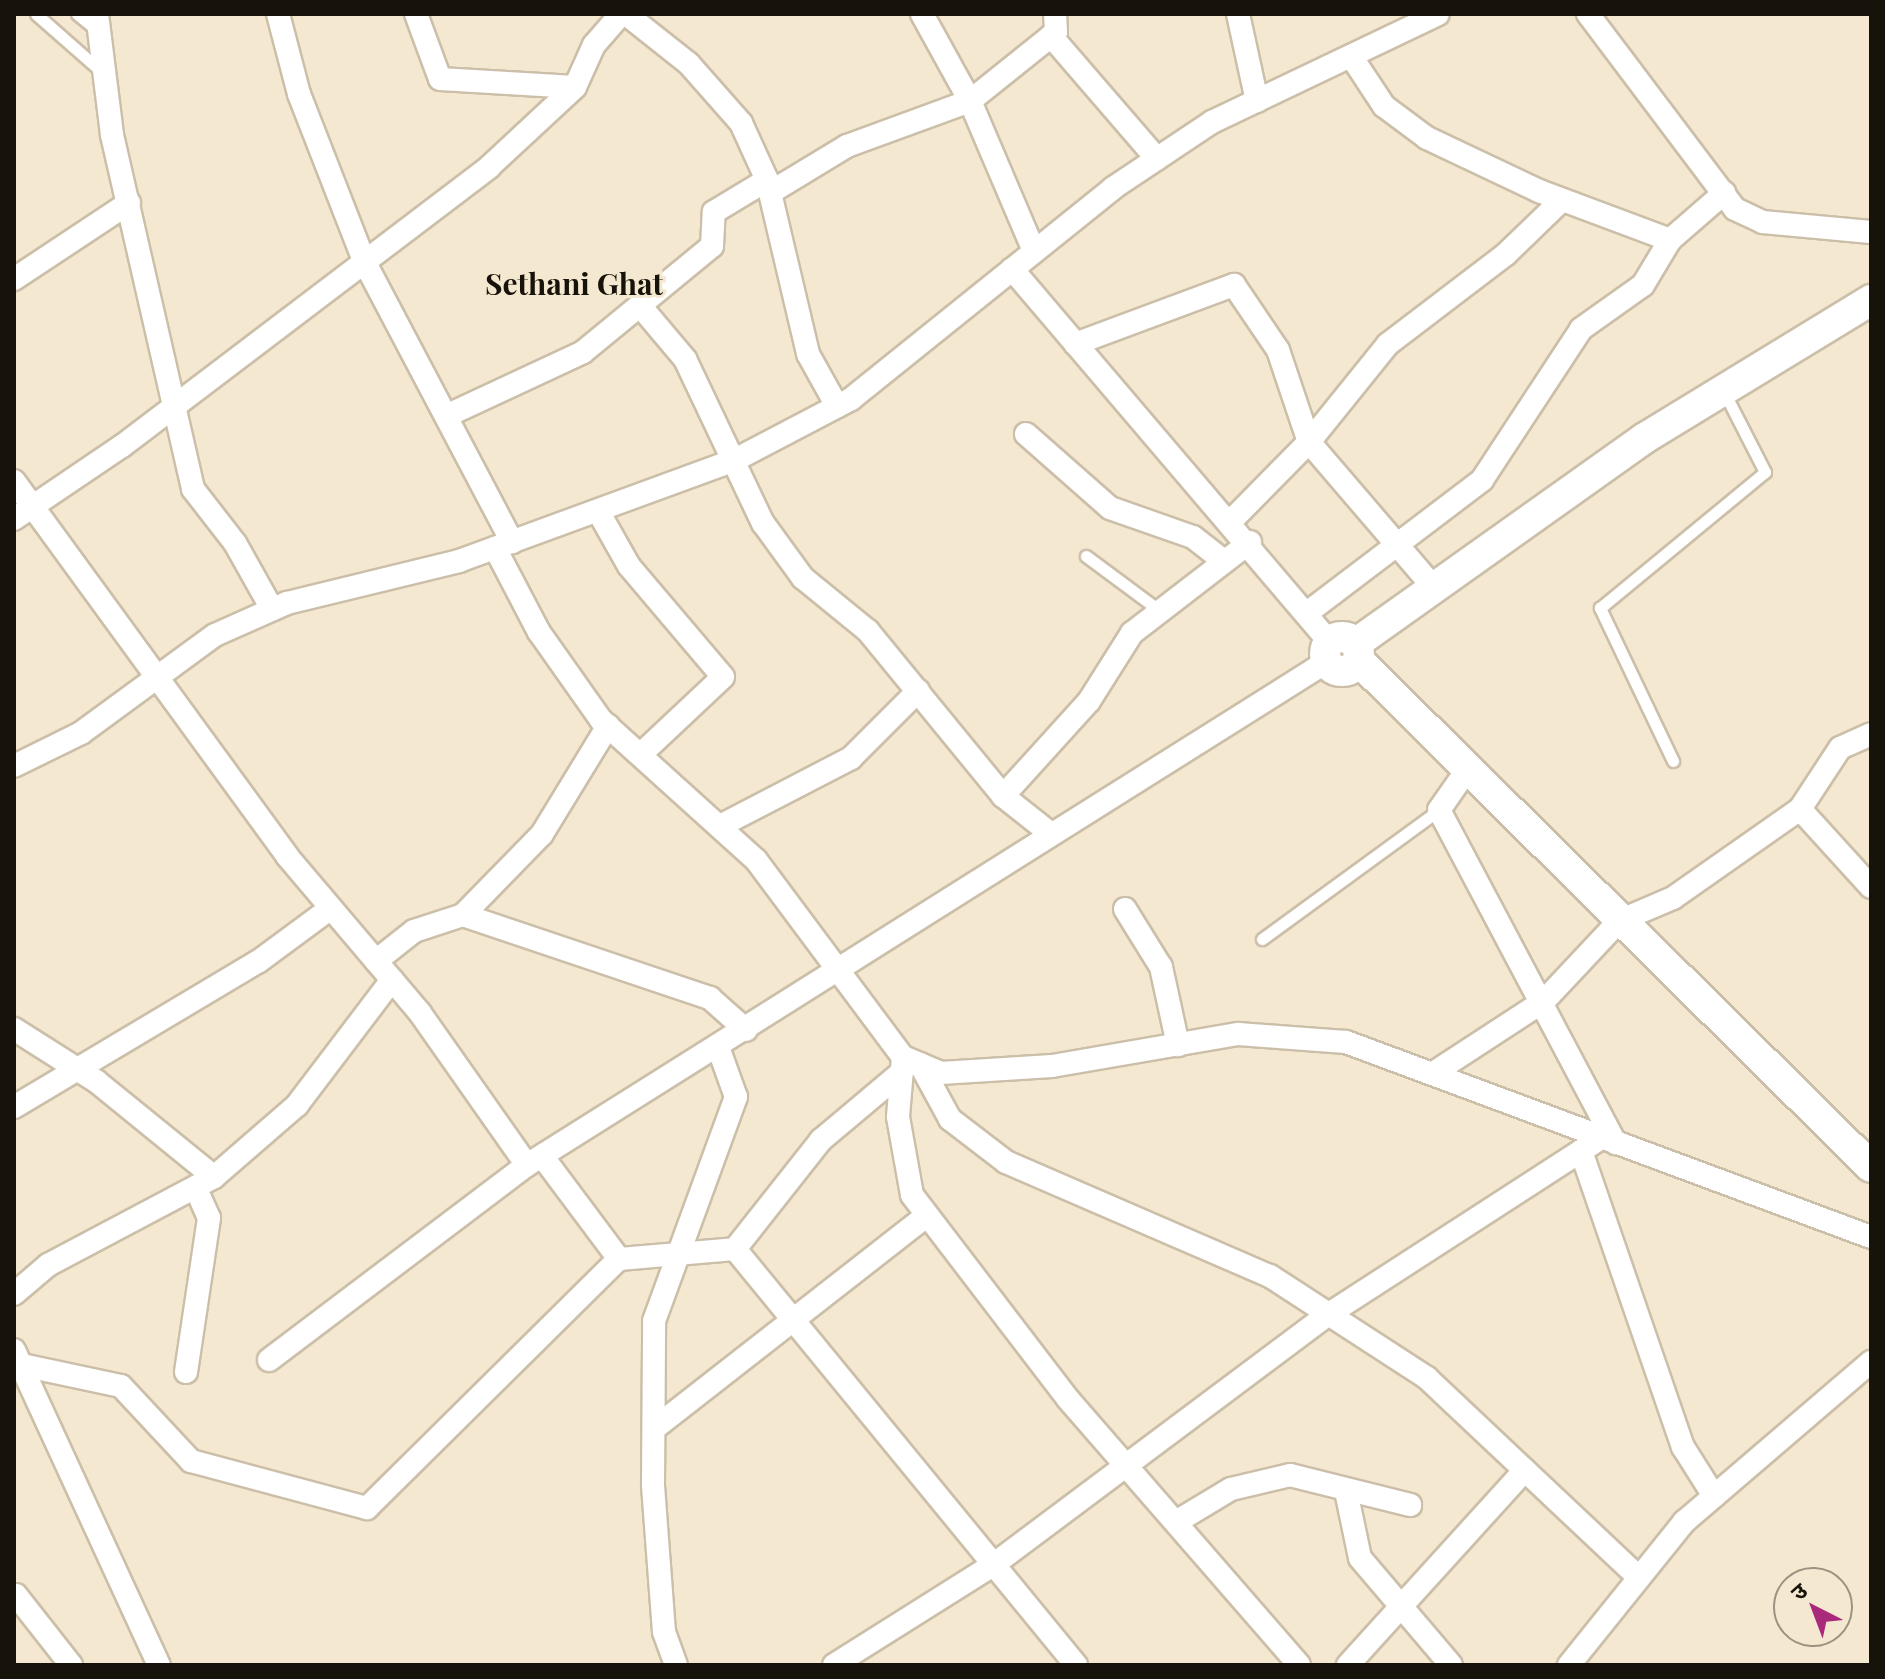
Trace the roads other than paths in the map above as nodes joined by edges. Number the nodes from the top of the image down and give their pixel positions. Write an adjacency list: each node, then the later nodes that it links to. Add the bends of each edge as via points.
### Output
1 (36, 14): 13 (lane)
2 (77, 14): 10 (lane)
3 (278, 14): 25 (street, via 299,94)
4 (416, 14): 14 (street, via 440,79)
5 (624, 14): 14 (street, via 594,45); 18 (street, via 689,64 741,123)
6 (922, 14): 15 (street)
7 (1238, 14): 16 (street)
8 (1438, 14): 12 (street)
9 (1588, 14): 19 (street)
10 (98, 23): 13 (street)
11 (1053, 25): 15 (street); 17 (street)
12 (1351, 56): 16 (street); 20 (street, via 1384,106 1427,138)
13 (105, 74): 21 (street)
14 (575, 87): 25 (street, via 489,167)
15 (970, 101): 18 (street, via 847,146); 24 (street)
16 (1257, 101): 17 (street)
17 (1157, 159): 24 (street)
18 (769, 186): 29 (street, via 714,212 712,246); 33 (street, via 808,354)
19 (1724, 193): 22 (street, via 1735,209 1763,222); 23 (street)
20 (1562, 200): 23 (street); 36 (street, via 1505,255 1388,344)
21 (129, 203): 27 (street); 32 (street)
22 (1871, 232)
23 (1670, 240): 43 (street, via 1643,285 1581,329 1551,366 1482,480)
24 (1034, 251): 26 (street)
25 (364, 261): 32 (street); 34 (street)
26 (1012, 269): 30 (street); 33 (street)
27 (14, 279)
28 (1871, 300): 31 (street)
29 (642, 308): 34 (street, via 583,352); 37 (street, via 685,359)
30 (1075, 344): 36 (street, via 1234,285 1278,350); 41 (street)
31 (1723, 390): 47 (street); 57 (lane, via 1765,472 1600,608)
32 (175, 404): 40 (street); 48 (street, via 193,489 235,543)
33 (837, 406): 37 (street)
34 (446, 416): 44 (street)
35 (1026, 434): 46 (street, via 1110,508 1193,537)
36 (1309, 442): 41 (street); 43 (street)
37 (735, 460): 39 (street); 53 (street, via 763,523 803,578 868,631)
38 (14, 481): 40 (street)
39 (598, 511): 44 (street); 56 (street, via 629,566 723,677)
40 (23, 512): 52 (street)
41 (1229, 523): 42 (street)
42 (1250, 542): 46 (street); 50 (street)
43 (1397, 544): 47 (street); 50 (street)
44 (503, 545): 48 (street); 54 (street, via 539,632)
45 (1086, 556): 49 (lane)
46 (1224, 561): 49 (street)
47 (1434, 588): 51 (street)
48 (272, 609): 52 (street, via 215,635)
49 (1160, 611): 60 (street, via 1132,633 1089,701)
50 (1307, 613): 51 (street)
51 (1342, 652): 59 (street); 64 (street)
52 (155, 679): 58 (street, via 81,733); 66 (street)
53 (918, 691): 60 (street); 63 (street, via 851,758)
54 (608, 726): 56 (street); 68 (street, via 542,834)
55 (1871, 734): 61 (street, via 1840,748)
56 (641, 754): 63 (street)
57 (1673, 761)
58 (14, 766)
59 (1469, 767): 62 (street); 69 (street)
60 (1003, 796): 64 (street)
61 (1800, 809): 65 (street); 69 (street, via 1673,898)
62 (1439, 810): 70 (lane); 74 (street)
63 (720, 826): 72 (street, via 756,860)
64 (1051, 834): 72 (street)
65 (1871, 887)
66 (331, 908): 71 (street); 81 (street, via 259,961)
67 (1125, 909): 77 (street, via 1161,967)
68 (463, 915): 71 (street, via 414,931); 76 (street, via 710,998)
69 (1619, 921): 74 (street); 88 (street)
70 (1262, 939)
71 (376, 961): 73 (street)
72 (839, 972): 76 (street); 80 (street)
73 (392, 980): 79 (street); 87 (street)
74 (1544, 1001): 82 (street); 85 (street)
75 (14, 1029): 81 (street)
76 (746, 1030): 78 (street)
77 (1178, 1045): 80 (street, via 1052,1066 941,1073); 82 (street, via 1238,1034 1346,1042)
78 (718, 1047): 87 (street); 93 (street, via 736,1097)
79 (332, 1059): 84 (street); 89 (street, via 297,1105)
80 (908, 1064): 90 (street, via 898,1117 912,1195); 92 (street, via 821,1140); 96 (street, via 950,1119 1006,1162 1270,1276)
81 (73, 1068): 83 (street); 89 (street)
82 (1432, 1074): 85 (street)
83 (14, 1107)
84 (308, 1118)
85 (1608, 1140): 86 (street); 91 (street)
86 (1581, 1151): 96 (street); 106 (street, via 1683,1447)
87 (535, 1161): 94 (street); 99 (street)
88 (1871, 1167)
89 (204, 1182): 95 (street, via 48,1265); 101 (street, via 209,1218)
90 (927, 1215): 97 (street); 103 (street)
91 (1871, 1237)
92 (735, 1249): 93 (street); 97 (street)
93 (685, 1253): 94 (street); 102 (street, via 654,1321)
94 (619, 1259): 98 (street, via 367,1508 191,1461 121,1386)
95 (14, 1294)
96 (1329, 1314): 103 (street); 104 (street, via 1427,1378)
97 (790, 1317): 102 (street); 109 (street)
98 (18, 1358): 113 (street)
99 (269, 1360)
100 (1871, 1362): 106 (street)
101 (186, 1372)
102 (656, 1427): 115 (street, via 664,1632)
103 (1127, 1466): 108 (street); 109 (street)
104 (1525, 1470): 110 (street); 112 (street)
105 (1346, 1491): 107 (street); 108 (street, via 1290,1475 1231,1489); 112 (street, via 1360,1558)
106 (1714, 1496): 110 (street)
107 (1410, 1505)
108 (1176, 1522): 118 (street)
109 (993, 1565): 116 (street); 117 (street)
110 (1639, 1578): 121 (street)
111 (16, 1595): 114 (street)
112 (1400, 1608): 119 (street); 120 (street)
113 (153, 1663)
114 (71, 1665)
115 (676, 1665)
116 (834, 1665)
117 (1076, 1665)
118 (1299, 1665)
119 (1348, 1665)
120 (1451, 1665)
121 (1569, 1665)

